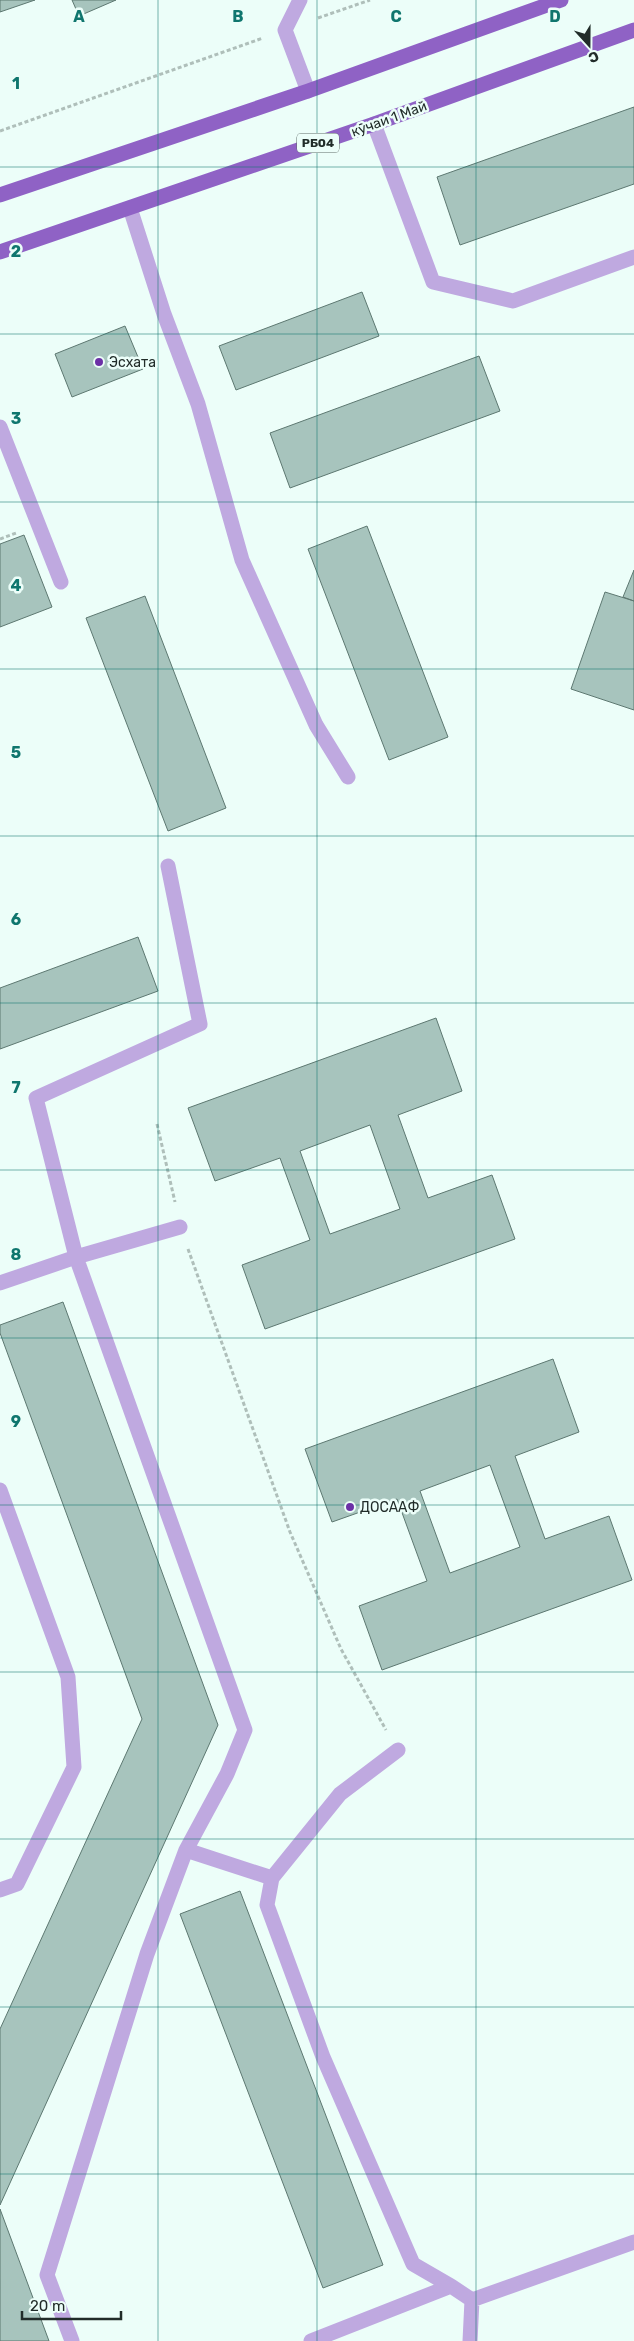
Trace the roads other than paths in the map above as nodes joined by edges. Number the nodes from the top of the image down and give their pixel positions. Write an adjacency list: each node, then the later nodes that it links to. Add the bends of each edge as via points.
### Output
1 (300, 0): 4 (street, via 285,30)
2 (561, 0): 4 (main road)
3 (634, 30): 5 (main road, кӯчаи 1 Май / РБ04)
4 (308, 91): 6 (main road)
5 (374, 124): 7 (main road, кӯчаи 1 Май / РБ04); 9 (street, via 433,282 513,301)
6 (0, 195)
7 (130, 208): 8 (main road, кӯчаи 1 Май / РБ04); 12 (street, via 164,314 198,404 242,560 316,725)
8 (0, 252)
9 (634, 257)
10 (0, 427): 11 (street)
11 (60, 582)
12 (348, 777)
13 (168, 866): 15 (street, via 200,1024 36,1098)
14 (180, 1226): 15 (street)
15 (76, 1256): 16 (street); 19 (street, via 245,1730 227,1774)
16 (0, 1283)
17 (0, 1490): 21 (street, via 68,1677 74,1767 17,1884)
18 (398, 1750): 20 (street, via 340,1794)
19 (186, 1850): 20 (street); 25 (street, via 147,1954 47,2275)
20 (272, 1878): 23 (street, via 267,1905 270,1914 324,2057 413,2264)
21 (0, 1890)
22 (634, 2242): 24 (street)
23 (450, 2286): 24 (street); 26 (street)
24 (472, 2300): 27 (street)
25 (72, 2341)
26 (311, 2341)
27 (470, 2341)

